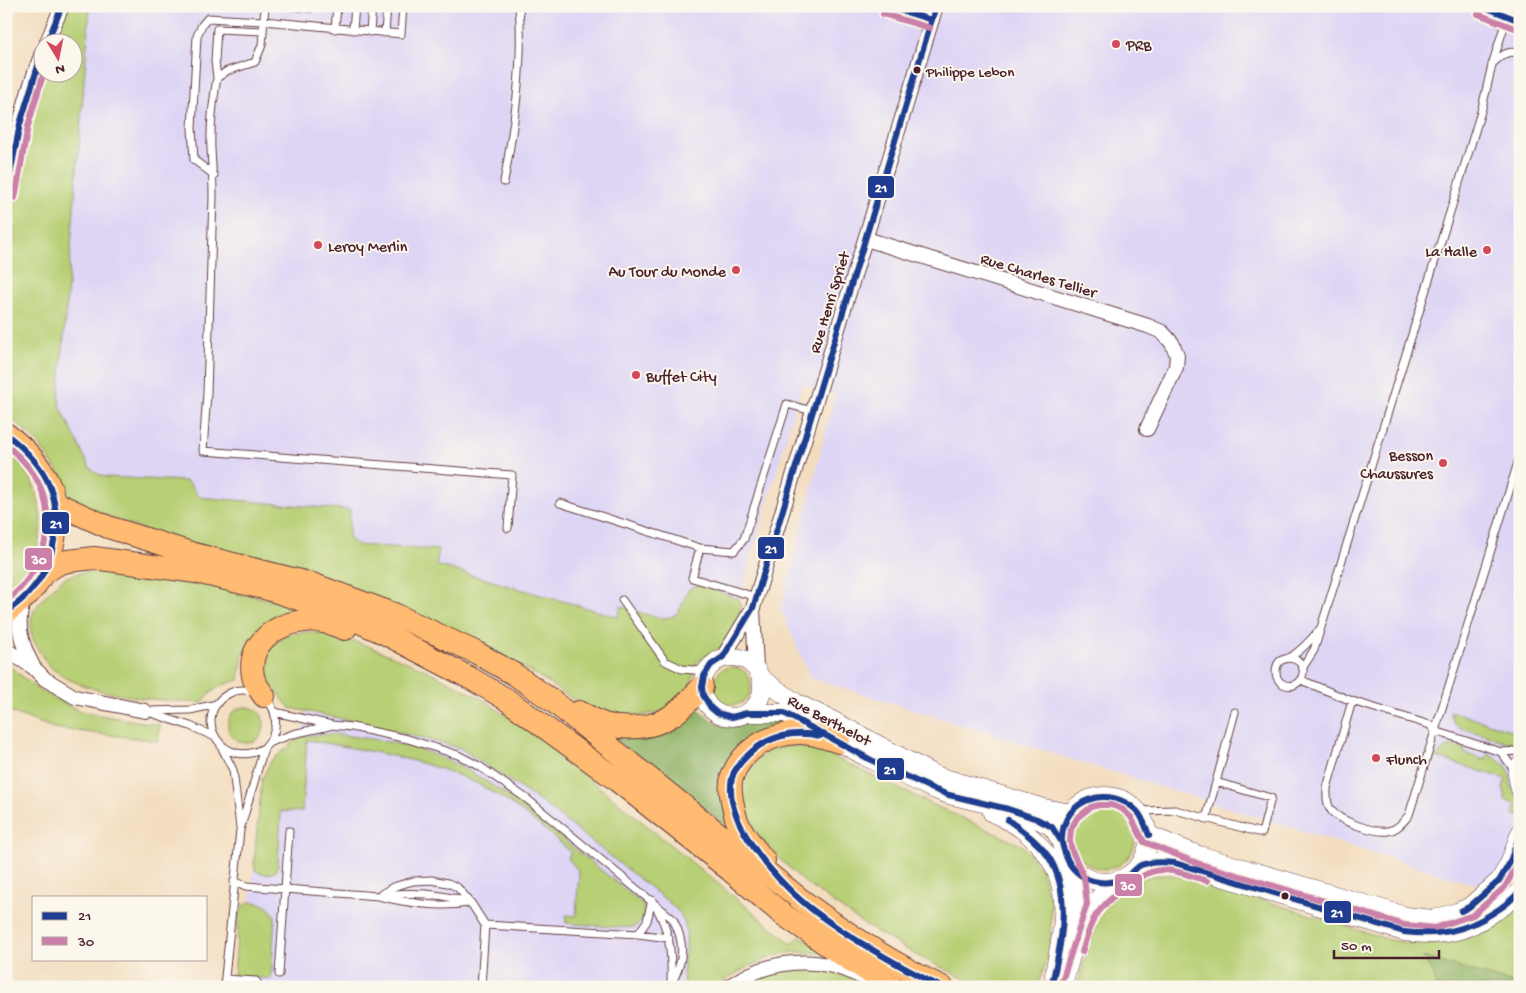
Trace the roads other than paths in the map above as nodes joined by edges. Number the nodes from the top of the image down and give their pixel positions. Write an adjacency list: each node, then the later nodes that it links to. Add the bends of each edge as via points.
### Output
1 (62, 6): 20 (street)
2 (265, 6): 16 (lane)
3 (292, 6): 4 (lane)
4 (311, 6)
5 (337, 6): 17 (lane)
6 (355, 6): 18 (lane)
7 (372, 6): 21 (lane)
8 (387, 6): 22 (lane)
9 (403, 6): 22 (lane, via 401,34)
10 (519, 6): 28 (lane, via 521,35 515,108)
11 (885, 6): 15 (street)
12 (936, 6): 15 (street, Rue Henri Spriet)
13 (1481, 6): 14 (street)
14 (1514, 19): 24 (lane)
15 (932, 20): 30 (street, Rue Henri Spriet)
16 (264, 21): 17 (lane); 19 (lane); 27 (lane, via 208,18 198,36 192,128 194,160)
17 (335, 28): 18 (lane)
18 (353, 30): 21 (lane)
19 (263, 31): 25 (lane, via 262,45 255,62 227,71); 25 (lane, via 217,29)
20 (51, 32)
21 (370, 32): 22 (lane)
22 (385, 33)
23 (1520, 54): 24 (lane, via 1504,53)
24 (1492, 65): 44 (lane, via 1474,134)
25 (217, 78): 27 (lane, via 211,147)
26 (32, 82): 29 (street)
27 (214, 175): 37 (lane, via 203,451 512,475)
28 (504, 182)
29 (6, 196)
30 (866, 239): 31 (street, Rue Henri Spriet); 32 (street, Rue Charles Tellier, via 1162,332 1177,355 1176,367)
31 (812, 411): 38 (lane, via 787,404 744,539 734,551); 42 (street, Rue Henri Spriet)
32 (1148, 429)
33 (6, 434): 35 (main road, via 37,463 50,488)
34 (1520, 456): 62 (lane)
35 (53, 502): 39 (main road, via 55,531); 55 (main road, via 125,533 312,584 394,614 477,653)
36 (560, 503): 38 (lane)
37 (508, 528)
38 (700, 548): 42 (lane, via 692,578)
39 (43, 573): 40 (main road); 50 (main road, via 60,563 94,558 196,572 268,589 332,610 384,632)
40 (25, 598): 43 (main road); 48 (street, via 19,620 20,636)
41 (622, 600): 52 (lane, via 665,661)
42 (754, 603): 46 (street); 51 (street)
43 (6, 612)
44 (1320, 628): 47 (lane); 49 (lane, via 1314,650)
45 (6, 650): 48 (street)
46 (723, 658): 51 (street, via 732,656 749,661); 52 (street)
47 (1290, 658): 49 (lane, via 1298,660); 53 (lane, via 1278,664 1277,678 1288,686)
48 (33, 667): 58 (street, via 45,679 75,697)
49 (1303, 667): 53 (lane)
50 (454, 670): 57 (main road, via 393,644 327,623 304,621 276,630 259,643 254,656 253,677); 101 (main road, via 506,699 614,778 781,913)
51 (759, 673): 60 (street, via 763,687 758,702); 73 (street, Rue Berthelot, via 794,702 935,775)
52 (704, 679): 55 (main road, via 679,711 669,718 639,727 622,728 602,723); 60 (street, via 706,702 717,713 732,717)
53 (1301, 680): 54 (lane)
54 (1352, 701): 62 (lane, via 1430,725); 62 (lane, via 1327,788 1330,810 1339,818 1375,831 1388,831 1400,826 1410,815)
55 (554, 702): 87 (main road)
56 (216, 704): 57 (lane, via 239,690 252,691); 58 (lane, via 190,710); 63 (lane, via 211,720)
57 (269, 704): 61 (lane); 66 (lane, via 276,718 275,732)
58 (145, 711): 63 (lane)
59 (1235, 712): 70 (lane)
60 (747, 713): 64 (street, Rue Berthelot, via 784,713)
61 (332, 725): 66 (lane, via 294,734); 88 (lane, via 408,739 458,755 479,766 526,799)
62 (1435, 731): 68 (lane)
63 (215, 737): 65 (lane)
64 (839, 742): 71 (street, Rue Berthelot); 87 (main road, via 809,733 765,741 742,761 732,778 731,793 737,820 763,859)
65 (220, 744): 66 (lane, via 238,754 251,754); 75 (lane, via 233,770)
66 (266, 746): 75 (lane)
67 (1520, 751): 68 (lane)
68 (1501, 752): 69 (lane)
69 (1519, 776)
70 (1216, 782): 74 (lane); 74 (lane, via 1271,798 1262,833)
71 (949, 795): 79 (street, Rue Berthelot, via 1008,808 1037,819 1052,827); 94 (street, via 1006,819 1027,832 1052,863 1061,890 1063,916)
72 (1138, 810): 73 (street, via 1113,796 1098,796 1087,799); 74 (lane, via 1175,810); 78 (street)
73 (1070, 813): 79 (street, via 1063,826)
74 (1206, 818)
75 (240, 830): 83 (lane)
76 (289, 831): 84 (lane)
77 (1520, 832): 78 (street, via 1499,881 1469,907 1433,919 1406,916 1199,855)
78 (1148, 835): 81 (street, via 1148,846)
79 (1061, 841): 80 (street)
80 (1070, 865): 82 (street, via 1092,880); 94 (street, via 1078,902)
81 (1139, 866): 82 (street); 85 (street, via 1160,861 1175,863 1404,932 1426,935 1445,934 1479,923)
82 (1119, 880): 94 (street, via 1089,910)
83 (234, 881): 84 (lane, via 246,886); 95 (lane)
84 (285, 889): 86 (lane); 93 (lane)
85 (1520, 891)
86 (378, 896): 89 (lane); 89 (lane, via 393,887 431,880 457,887)
87 (800, 899): 102 (main road, via 877,952)
88 (652, 900): 91 (lane, via 647,921); 92 (lane); 96 (lane, via 673,919 680,931 681,959)
89 (471, 903): 90 (lane)
90 (485, 925): 91 (lane); 98 (lane)
91 (638, 934): 92 (lane)
92 (669, 938): 96 (lane)
93 (279, 974)
94 (1058, 982)
95 (225, 983): 97 (lane, via 256,981)
96 (670, 986)
97 (260, 987)
98 (481, 987)
99 (728, 987): 100 (street, via 742,977 774,965 804,962 855,973)
100 (881, 987)
101 (893, 987)
102 (942, 987)

